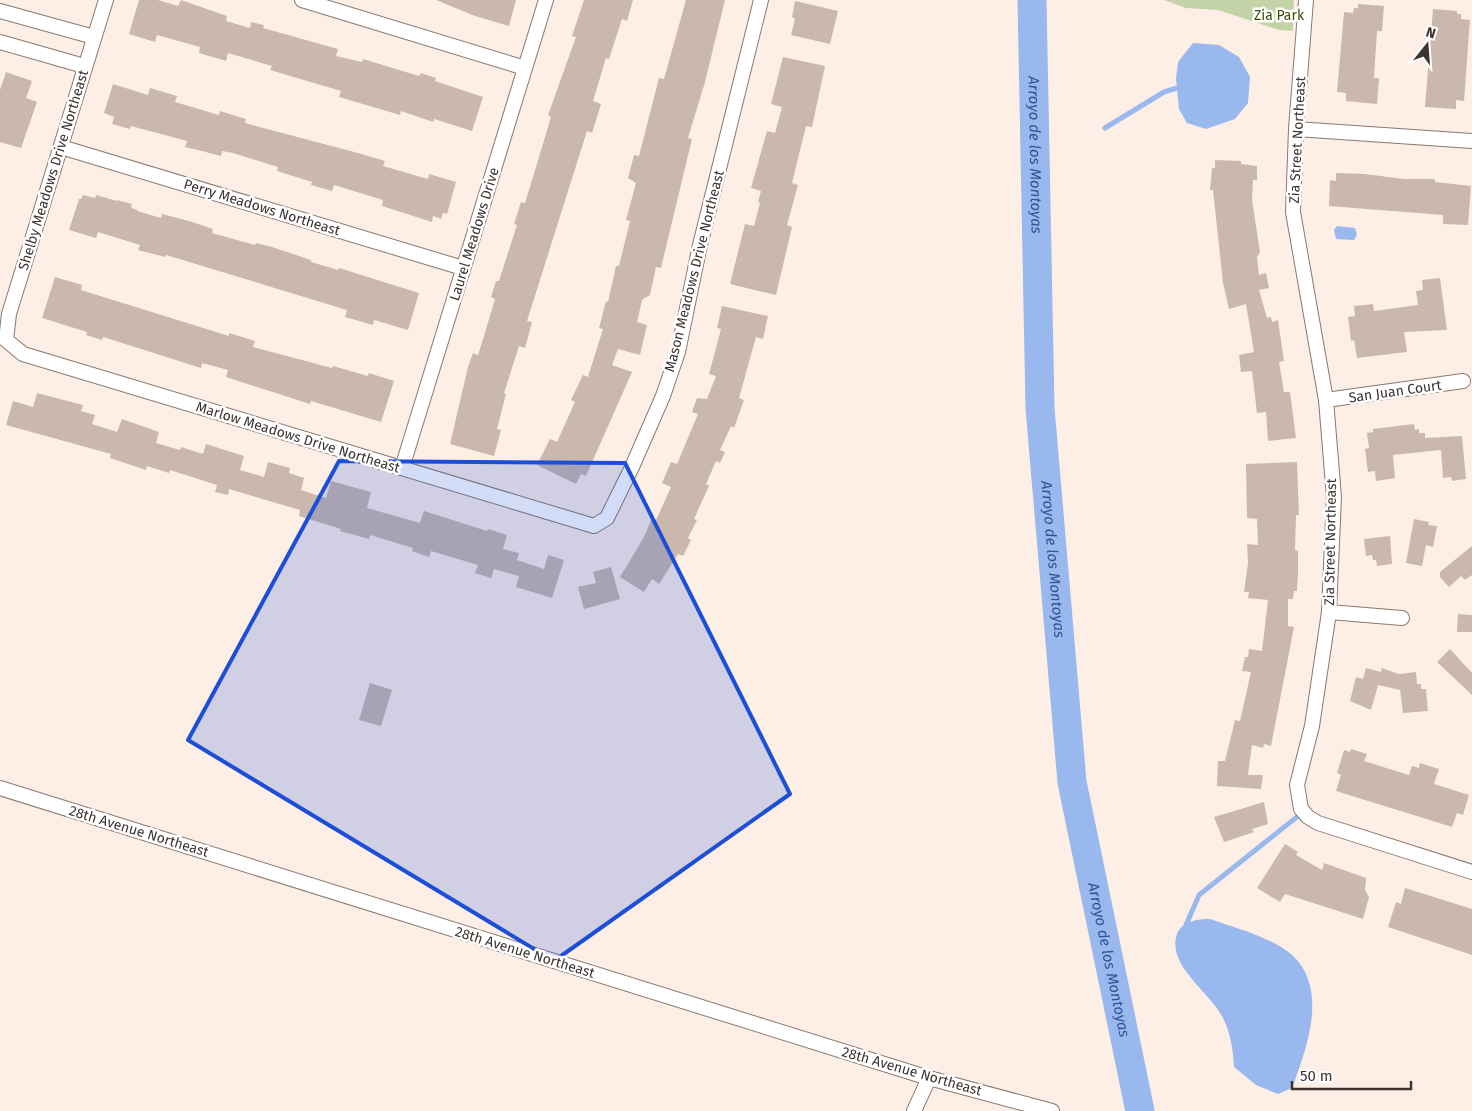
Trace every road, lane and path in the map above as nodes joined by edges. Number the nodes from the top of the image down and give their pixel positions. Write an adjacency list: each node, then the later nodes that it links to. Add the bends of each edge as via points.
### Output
1 (106, 0): 7 (street, Shelby Meadows Drive Northeast)
2 (302, 0): 10 (street)
3 (546, 0): 10 (street, Laurel Meadows Drive)
4 (761, 0): 19 (street, Mason Meadows Drive Northeast, via 700,245 678,352 632,468 607,518)
5 (1306, 0): 11 (street, Zia Street Northeast)
6 (0, 12): 7 (street)
7 (94, 37): 9 (street, Shelby Meadows Drive Northeast)
8 (0, 42): 9 (street)
9 (84, 66): 13 (street, Shelby Meadows Drive Northeast)
10 (525, 68): 14 (street, Laurel Meadows Drive)
11 (1296, 129): 12 (street); 17 (street, Zia Street Northeast, via 1293,212)
12 (1472, 141)
13 (61, 146): 14 (street, Perry Meadows Northeast); 15 (street, Shelby Meadows Drive Northeast, via 9,314)
14 (463, 268): 18 (street, Laurel Meadows Drive)
15 (6, 340): 18 (street, Marlow Meadows Drive Northeast, via 24,354)
16 (1464, 381): 17 (street, San Juan Court)
17 (1326, 400): 20 (street, Zia Street Northeast, via 1334,497)
18 (402, 468): 19 (street, Marlow Meadows Drive Northeast)
19 (594, 526)
20 (1329, 612): 21 (street); 23 (street, Zia Street Northeast, via 1312,726 1297,786 1301,809 1318,823)
21 (1402, 618)
22 (0, 788): 24 (street, 28th Avenue Northeast)
23 (1472, 872)
24 (929, 1078): 25 (street); 26 (street, 28th Avenue Northeast)
25 (914, 1111)
26 (1052, 1111)

